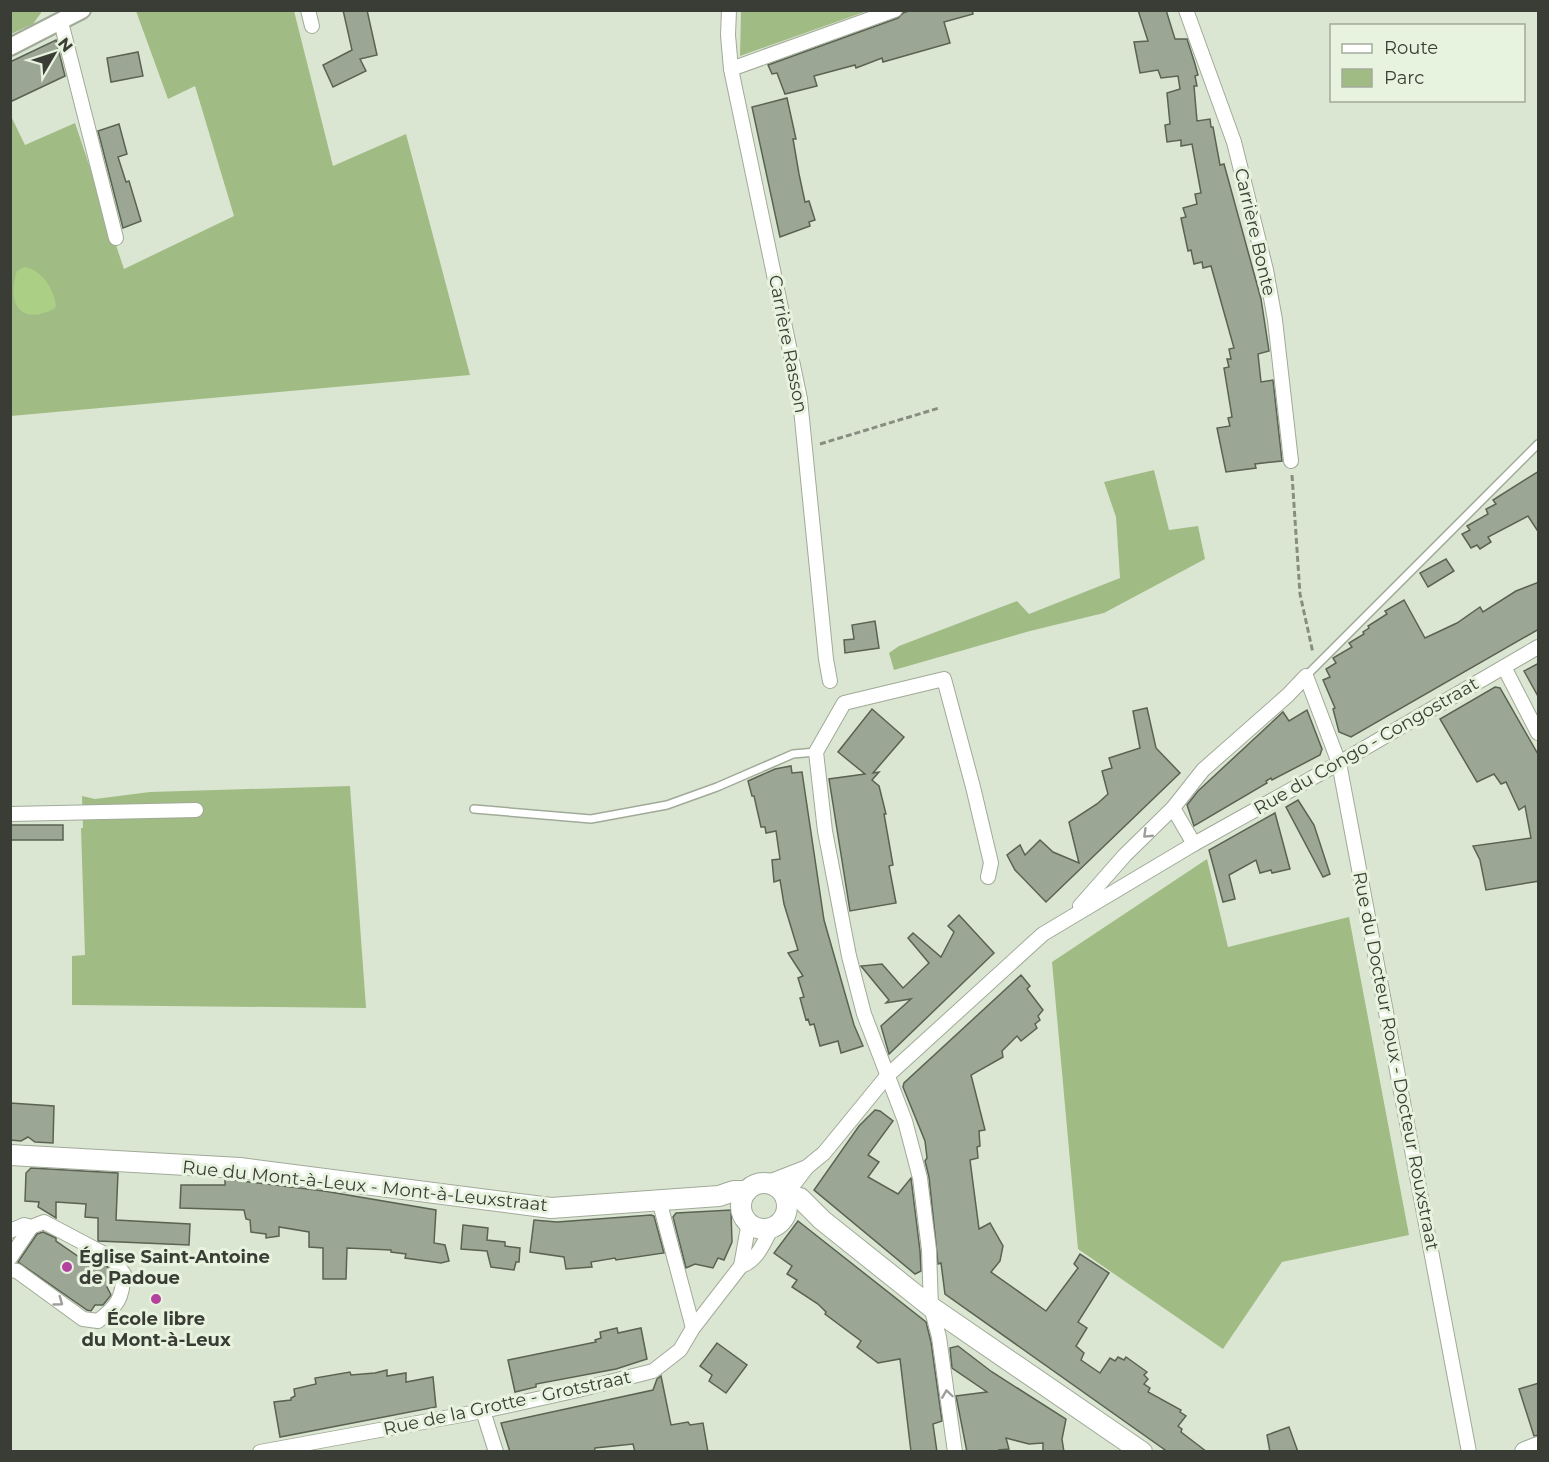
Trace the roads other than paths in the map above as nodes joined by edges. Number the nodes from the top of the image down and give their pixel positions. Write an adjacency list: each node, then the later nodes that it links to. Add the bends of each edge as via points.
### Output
1 (308, 10): 6 (street)
2 (729, 10): 8 (street, Carrière Rasson)
3 (895, 10): 8 (street)
4 (1186, 10): 11 (street, Carrière Bonte, via 1234,142 1264,260)
5 (72, 14): 7 (street); 9 (street)
6 (312, 26)
7 (10, 47)
8 (731, 69): 15 (street, Carrière Rasson, via 800,399)
9 (116, 238)
10 (1539, 444): 14 (lane)
11 (1291, 461)
12 (1539, 647): 13 (street, Rue du Congo - Congostraat)
13 (1504, 667): 16 (street); 18 (street, Rue du Congo - Congostraat)
14 (1311, 671): 18 (street, Rue du Docteur Roux - Docteur Rouxstraat); 19 (street, via 1203,770)
15 (830, 681)
16 (1539, 733)
17 (816, 752): 20 (lane, via 793,754 667,805 591,819); 24 (street, via 844,703 944,679 991,863); 26 (street, via 825,831 849,956 864,1014)
18 (1339, 763): 23 (street, Rue du Congo - Congostraat); 47 (street, Rue du Docteur Roux - Docteur Rouxstraat)
19 (1173, 808): 23 (street); 25 (street, one-way to 25)
20 (474, 809)
21 (196, 810): 22 (street)
22 (10, 814)
23 (1194, 844): 25 (street, Rue du Congo - Congostraat)
24 (988, 877)
25 (1073, 914): 26 (street, via 1043,934)
26 (887, 1076): 28 (street, via 824,1153); 39 (street, via 905,1121 920,1178)
27 (10, 1155): 30 (main road, Rue du Mont-à-Leux - Mont-à-Leuxstraat, via 240,1168 551,1209)
28 (807, 1167): 29 (street); 31 (street)
29 (766, 1183): 31 (main road, via 777,1187); 32 (main road, Rue du Mont-à-Leux - Mont-à-Leuxstraat, via 753,1186)
30 (659, 1200): 32 (main road, Rue du Mont-à-Leux - Mont-à-Leuxstraat, via 719,1196 734,1191); 40 (street)
31 (786, 1202): 34 (main road, via 781,1221); 39 (main road, via 822,1220)
32 (746, 1207): 34 (main road, Rue du Mont-à-Leux - Mont-à-Leuxstraat, via 759,1228); 37 (street, Rue de la Grotte - Grotstraat)
33 (31, 1227): 35 (street, via 24,1225); 36 (street); 38 (street, one-way to 33, via 17,1271 83,1319 98,1321 122,1294 124,1274 112,1258 44,1222)
34 (772, 1227): 37 (street, Rue de la Grotte - Grotstraat, via 758,1253)
35 (10, 1231)
36 (10, 1258)
37 (741, 1266): 40 (street, Rue de la Grotte - Grotstraat)
38 (10, 1270)
39 (931, 1307): 45 (street, one-way to 39); 46 (main road)
40 (693, 1328): 41 (street, Rue de la Grotte - Grotstraat, via 680,1350 653,1371)
41 (483, 1411): 43 (street, Rue de la Grotte - Grotstraat); 44 (street)
42 (1539, 1447): 48 (main road)
43 (260, 1452)
44 (496, 1452)
45 (955, 1452)
46 (1142, 1452)
47 (1469, 1452)
48 (1525, 1452)

